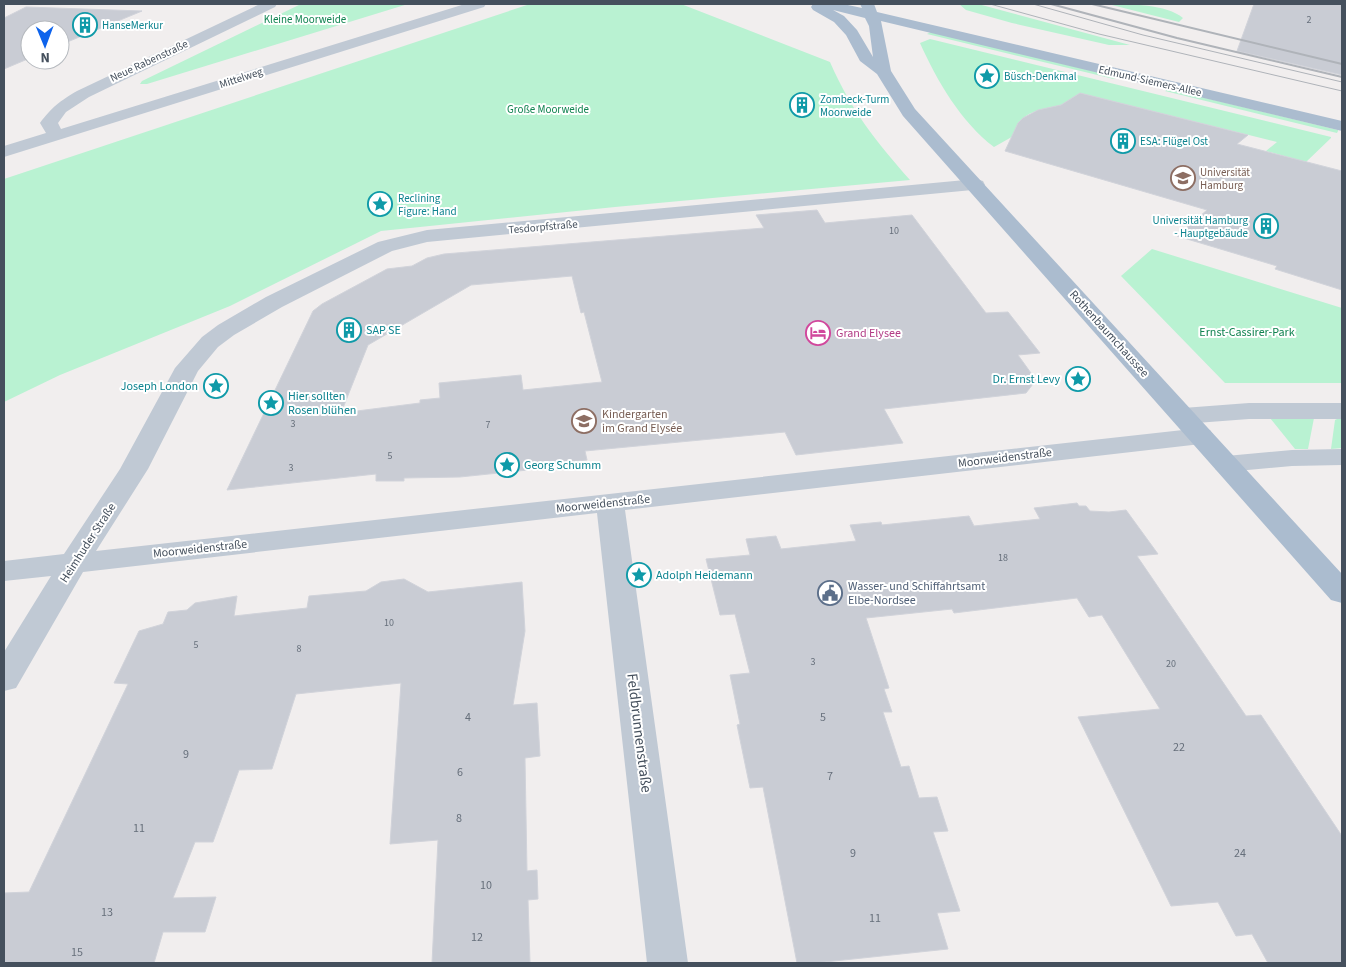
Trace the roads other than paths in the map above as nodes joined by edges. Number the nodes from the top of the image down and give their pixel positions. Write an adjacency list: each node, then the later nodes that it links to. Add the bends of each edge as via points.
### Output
1 (270, 4): 10 (street, Neue Rabenstraße, via 68,102 49,123)
2 (479, 4): 10 (street, Mittelweg)
3 (813, 4): 7 (main road, Rothenbaumchaussee, via 839,20 852,33 865,58)
4 (826, 4): 5 (main road, Edmund-Siemers-Allee)
5 (869, 9): 7 (main road, Rothenbaumchaussee); 9 (main road, Edmund-Siemers-Allee)
6 (1160, 67): 8 (main road, Edmund-Siemers-Allee)
7 (883, 70): 12 (main road, Rothenbaumchaussee, via 909,112)
8 (1221, 81)
9 (1342, 126)
10 (56, 136): 11 (street, Mittelweg)
11 (4, 152)
12 (976, 186): 13 (street, Tesdorpfstraße, via 406,240 331,272 226,330 187,368); 15 (main road, Rothenbaumchaussee)
13 (168, 404): 20 (street, Heimhuder Straße, via 134,469)
14 (1342, 411): 15 (street, via 1249,411)
15 (1183, 416): 16 (main road, Rothenbaumchaussee)
16 (1201, 436): 18 (main road, Rothenbaumchaussee); 19 (street, Moorweidenstraße)
17 (1342, 457): 18 (street)
18 (1226, 464): 22 (main road, Rothenbaumchaussee)
19 (610, 503): 20 (street, Moorweidenstraße); 24 (street, Feldbrunnenstraße)
20 (74, 562): 21 (street, Moorweidenstraße); 23 (street, Heimhuder Straße)
21 (4, 571)
22 (1342, 593)
23 (4, 679)
24 (668, 963)

